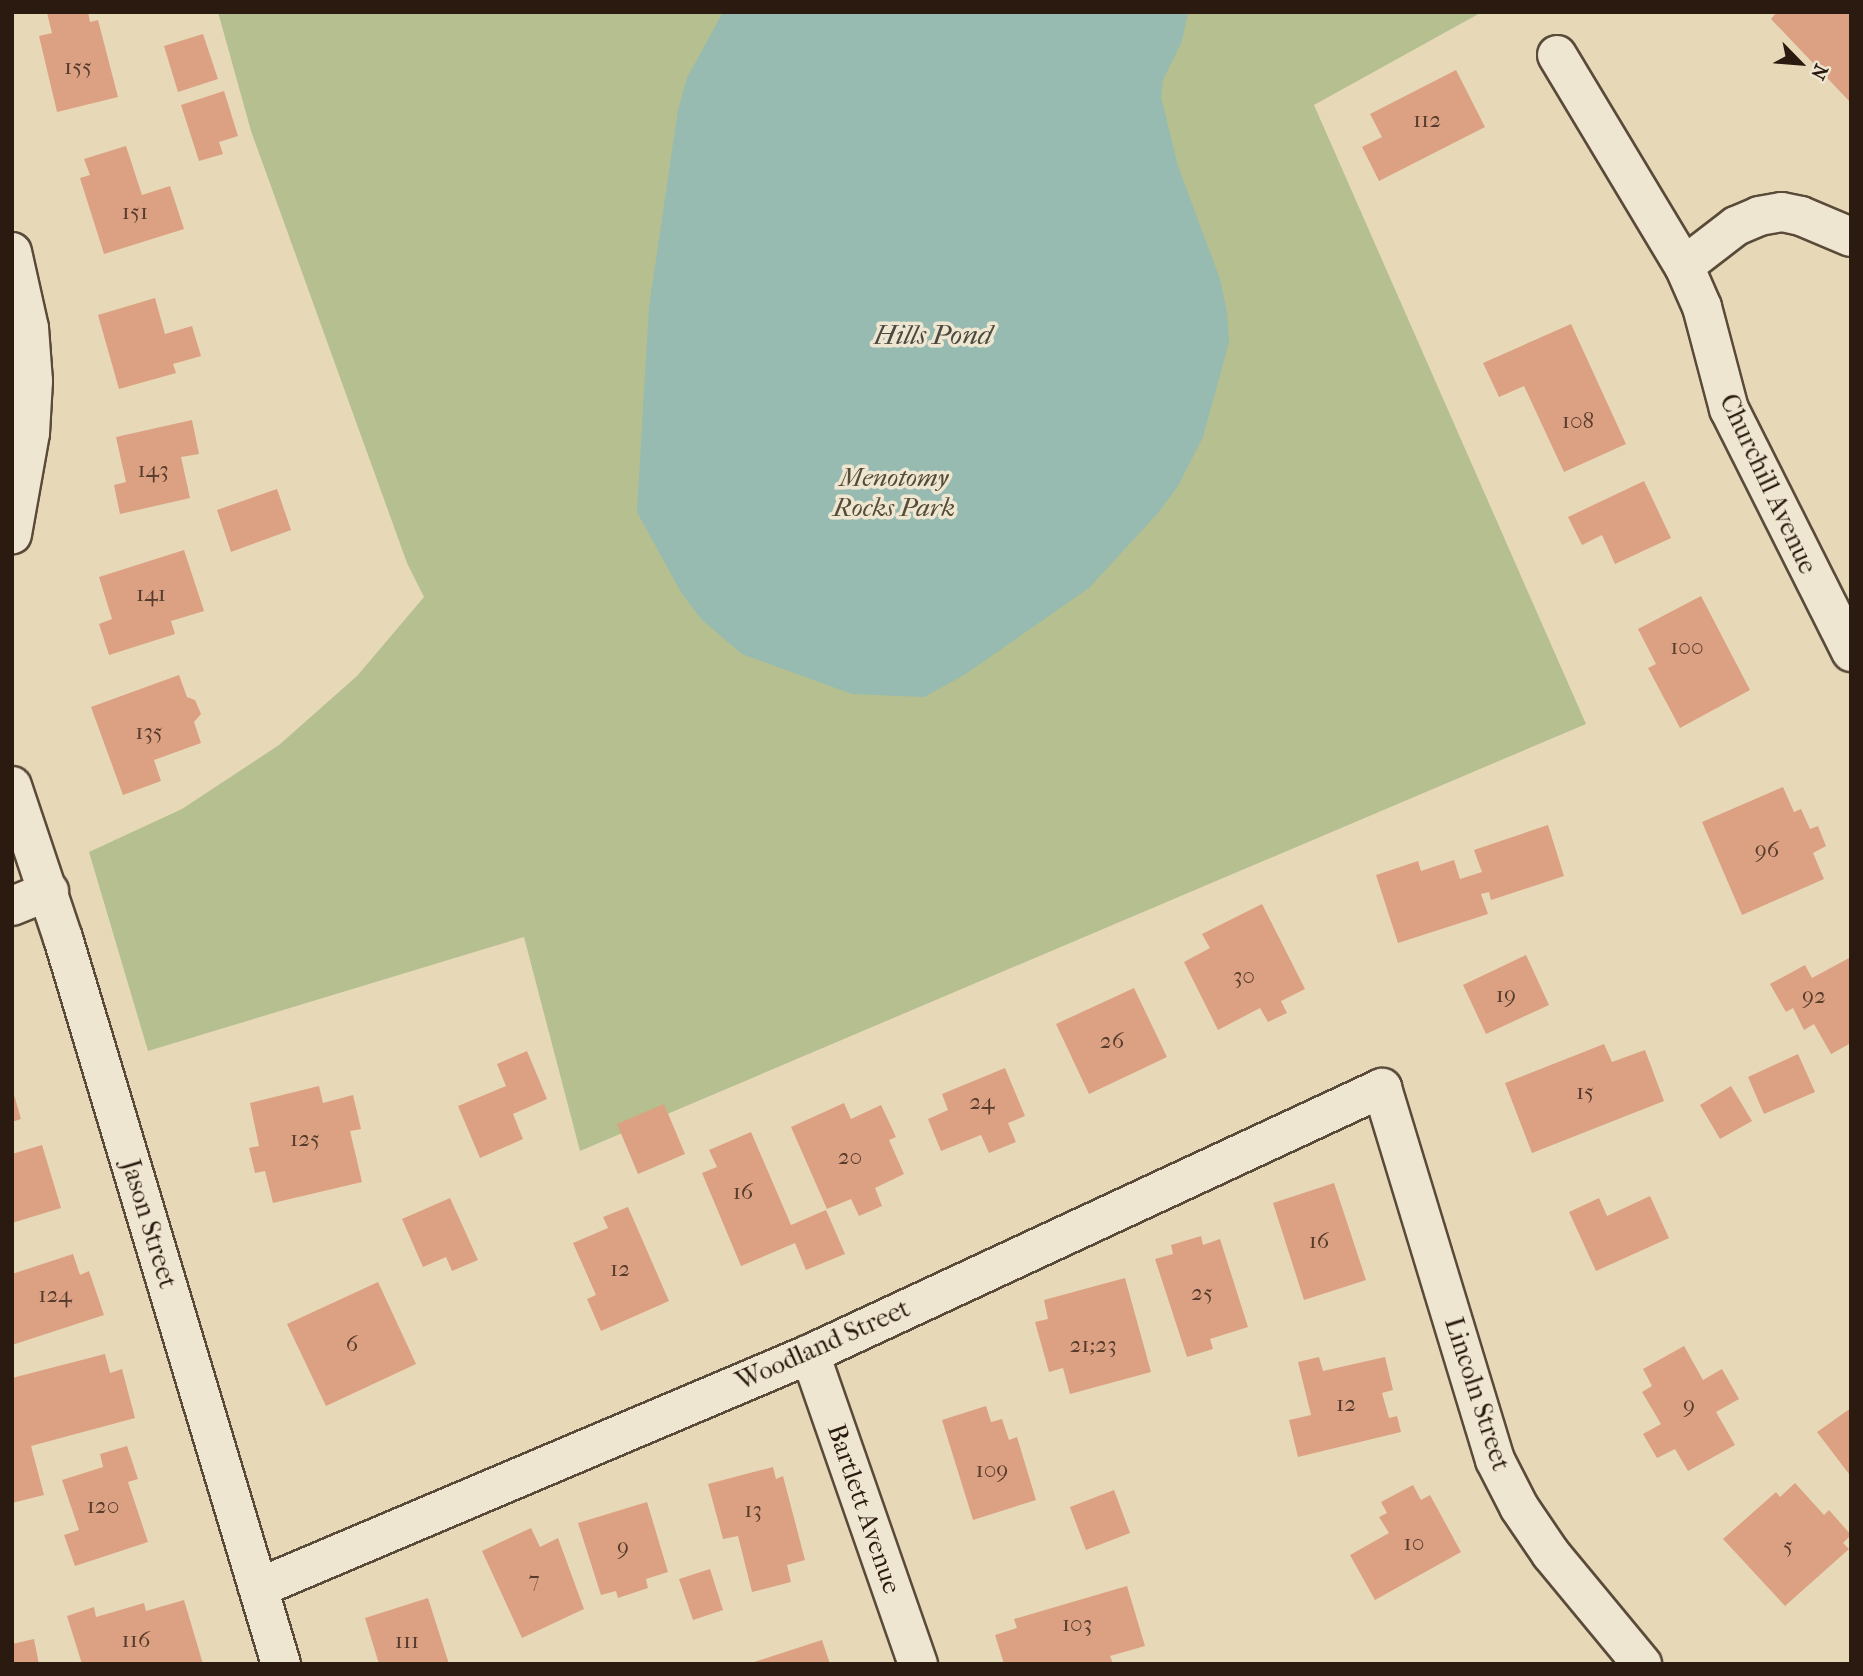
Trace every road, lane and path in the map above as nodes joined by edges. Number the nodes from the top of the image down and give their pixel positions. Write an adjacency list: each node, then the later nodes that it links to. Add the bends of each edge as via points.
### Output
1 (1557, 55): 4 (street, Churchill Avenue)
2 (1851, 237): 4 (street, via 1782,212 1736,226)
3 (12, 251): 5 (street, via 29,328)
4 (1684, 266): 7 (street, Churchill Avenue, via 1702,307 1729,410)
5 (21, 447): 6 (street)
6 (12, 534)
7 (1851, 652)
8 (12, 786): 9 (street, Jason Street)
9 (49, 891): 10 (street); 13 (street, Jason Street)
10 (12, 906)
11 (1382, 1088): 12 (street, Woodland Street); 16 (street, Lincoln Street, via 1496,1460 1539,1537)
12 (810, 1354): 13 (street, Woodland Street); 15 (street, Bartlett Avenue)
13 (258, 1588): 14 (street, Jason Street)
14 (281, 1664)
15 (918, 1664)
16 (1642, 1664)

